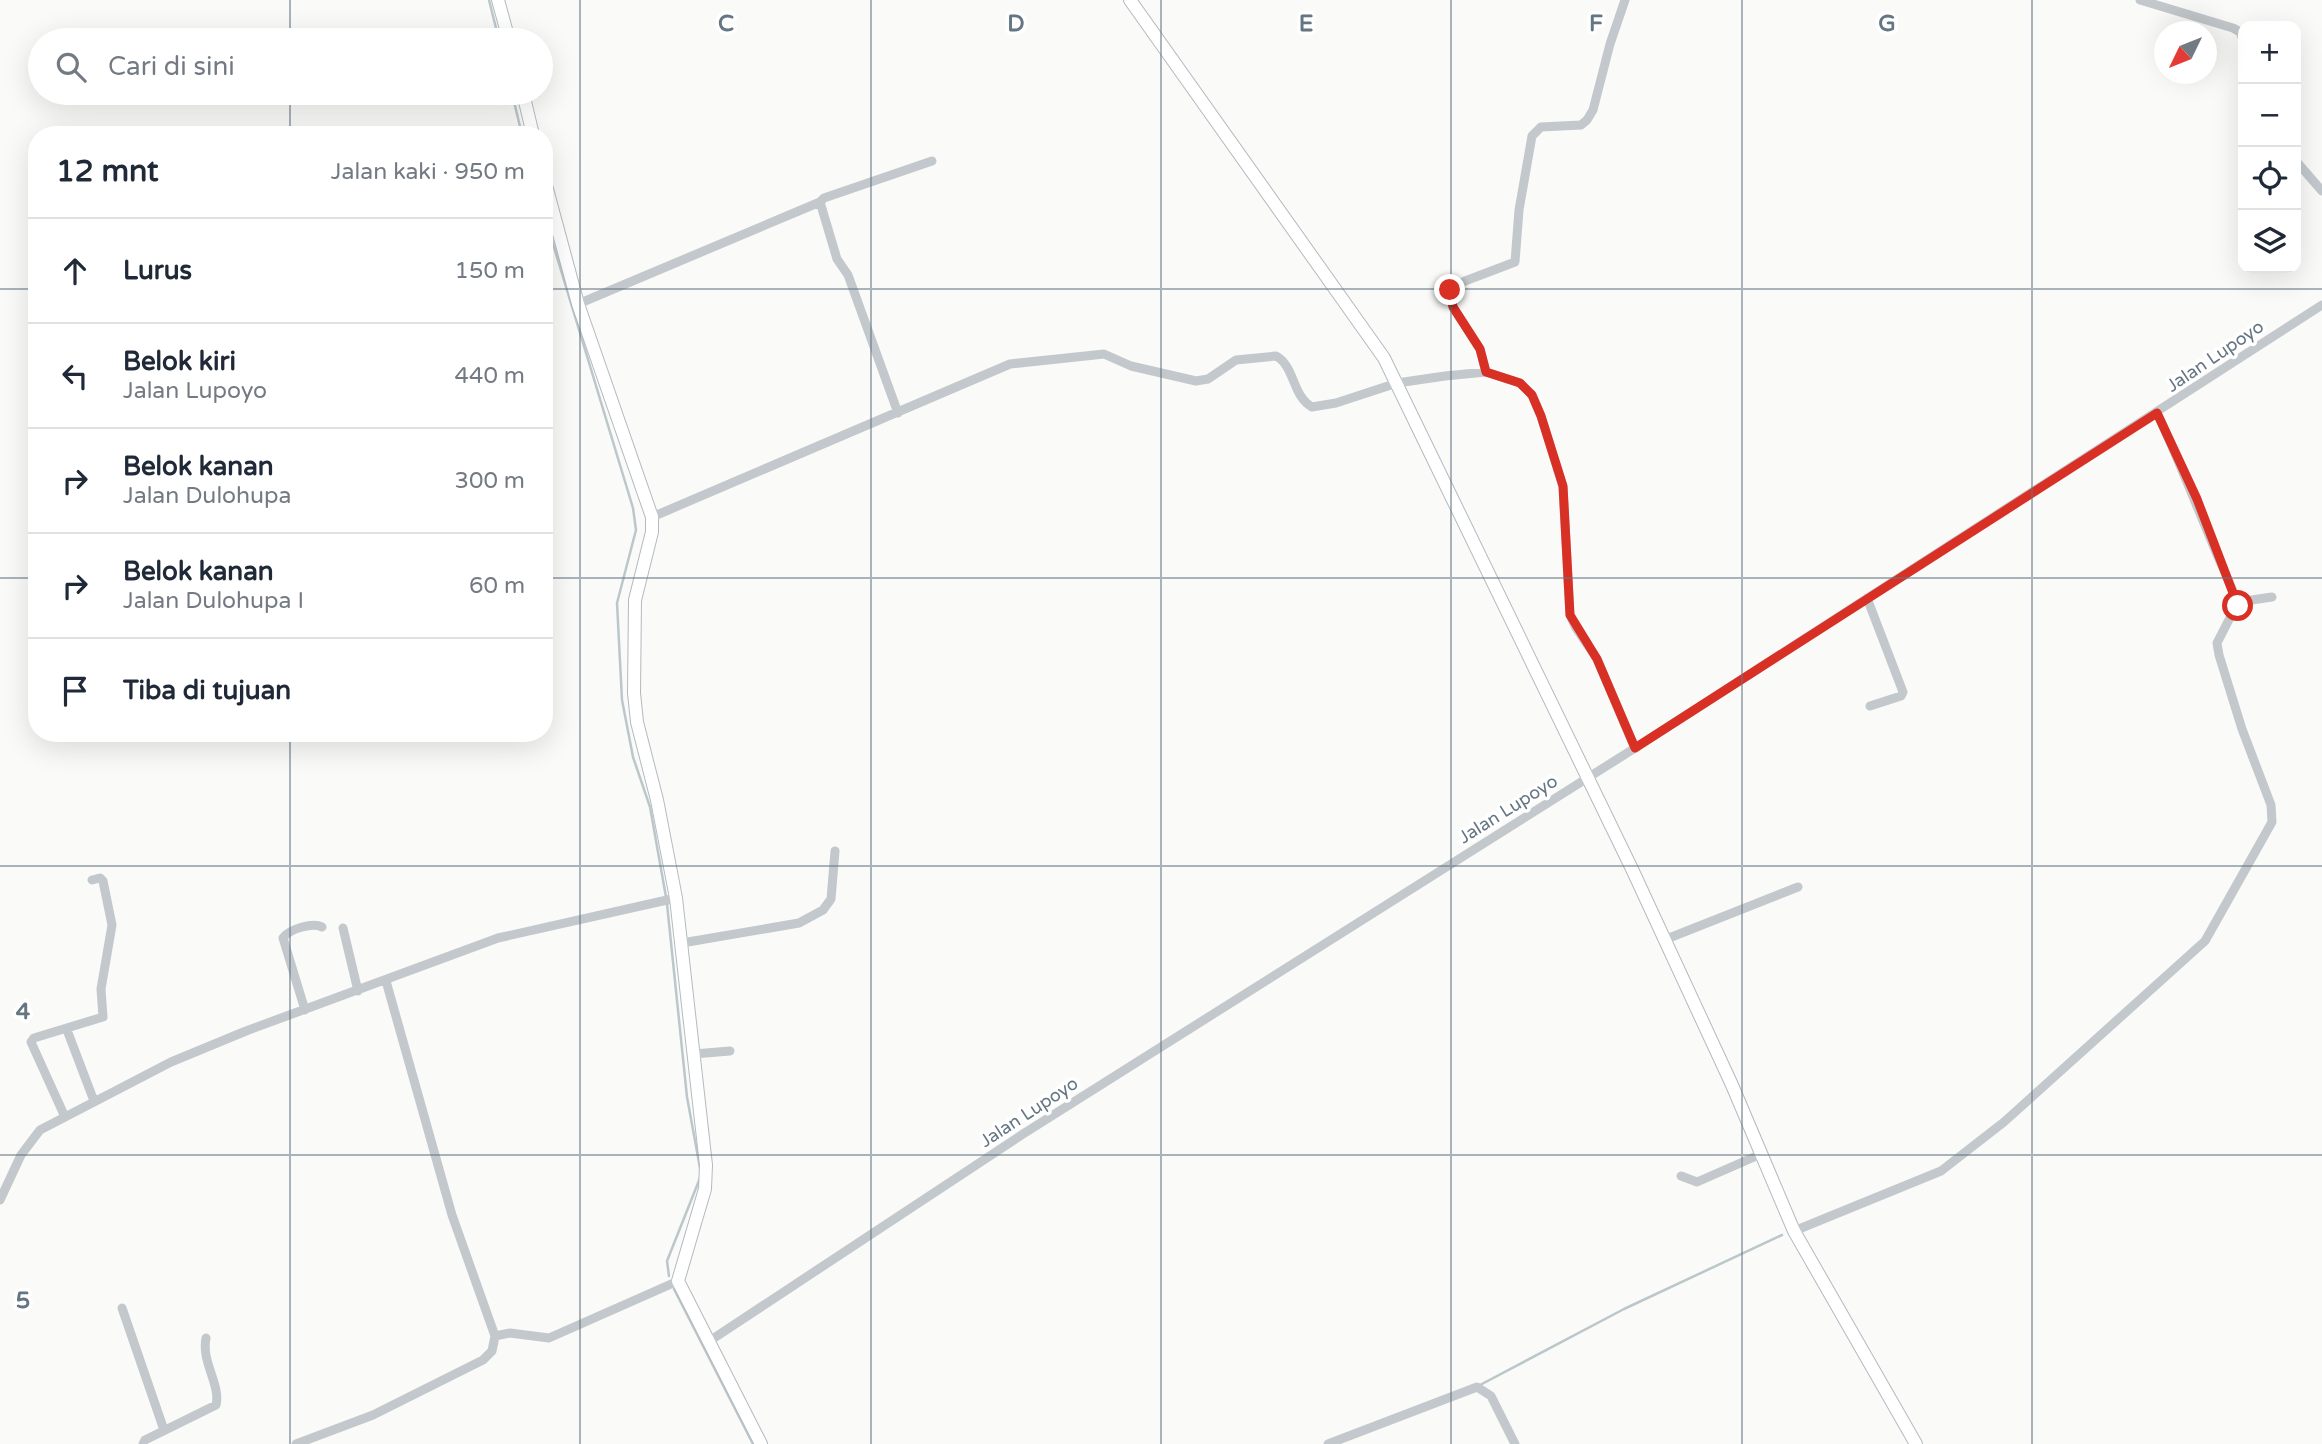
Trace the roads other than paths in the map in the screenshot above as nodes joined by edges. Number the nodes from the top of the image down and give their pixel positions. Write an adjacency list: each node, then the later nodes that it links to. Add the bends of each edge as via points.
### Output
1 (498, 0): 6 (street)
2 (1130, 0): 18 (street, via 1371,337)
3 (1625, 0): 17 (street, via 1587,120 1581,125 1541,127 1532,136 1515,262 1450,290 1453,307 1480,349)
4 (2140, 0): 5 (street)
5 (2174, 5): 7 (street)
6 (506, 28)
7 (2238, 31)
8 (526, 105): 9 (street)
9 (531, 126)
10 (932, 161): 13 (street)
11 (2301, 167): 12 (street)
12 (2322, 191)
13 (820, 202): 15 (street); 19 (street, via 836,259 848,275)
14 (553, 211): 15 (street)
15 (578, 304): 21 (street)
16 (2322, 305): 20 (street, Jalan Lupoyo)
17 (1486, 372): 18 (street); 26 (street, via 1520,383 1532,395 1541,416 1563,486 1570,615 1597,659)
18 (1397, 383): 19 (street, via 1312,407 1301,398 1282,359 1276,356 1236,360 1208,379 1196,381 1091,354 1010,365); 27 (street)
19 (898, 413): 21 (street)
20 (2157, 413): 23 (street, Jalan Lupoyo); 24 (street)
21 (652, 517): 31 (street, via 635,600 634,693 657,800)
22 (2272, 597): 24 (street)
23 (1867, 598): 25 (street, via 1903,692); 26 (street, Jalan Lupoyo)
24 (2238, 602): 47 (street, via 2217,643 2219,655 2274,817 2205,941 2004,1122 1941,1171)
25 (1870, 706)
26 (1635, 748): 27 (street, Jalan Lupoyo)
27 (1586, 772): 34 (street); 50 (street, Jalan Lupoyo)
28 (835, 850): 35 (street, via 831,899 823,910 799,923)
29 (92, 880): 39 (street, via 102,878 112,925 101,989 103,1017)
30 (1798, 887): 34 (street)
31 (670, 900): 35 (street); 36 (street, via 498,938)
32 (322, 928): 38 (street, via 314,925 287,932 283,938)
33 (343, 928): 37 (street)
34 (1664, 940): 44 (street)
35 (687, 942): 41 (street)
36 (386, 981): 37 (street); 51 (street, via 455,1226)
37 (358, 991): 38 (street)
38 (305, 1010): 42 (street, via 213,1044)
39 (67, 1030): 42 (street); 43 (street, via 31,1042)
40 (730, 1051): 41 (street)
41 (698, 1053): 48 (street, via 706,1175)
42 (94, 1101): 43 (street)
43 (65, 1117): 46 (street, via 32,1138)
44 (1761, 1154): 45 (street, via 1697,1182); 47 (street)
45 (1682, 1176)
46 (0, 1200)
47 (1794, 1231): 59 (street)
48 (678, 1281): 50 (street); 51 (street, via 549,1338 510,1333)
49 (122, 1308): 53 (street)
50 (707, 1334): 56 (street)
51 (495, 1336): 55 (street, via 489,1355 474,1365 373,1415)
52 (206, 1338): 53 (street, via 204,1358 216,1405)
53 (164, 1430): 54 (street)
54 (142, 1444)
55 (296, 1444)
56 (761, 1444)
57 (1328, 1444): 58 (street, via 1477,1387 1491,1396)
58 (1515, 1444)
59 (1916, 1444)

